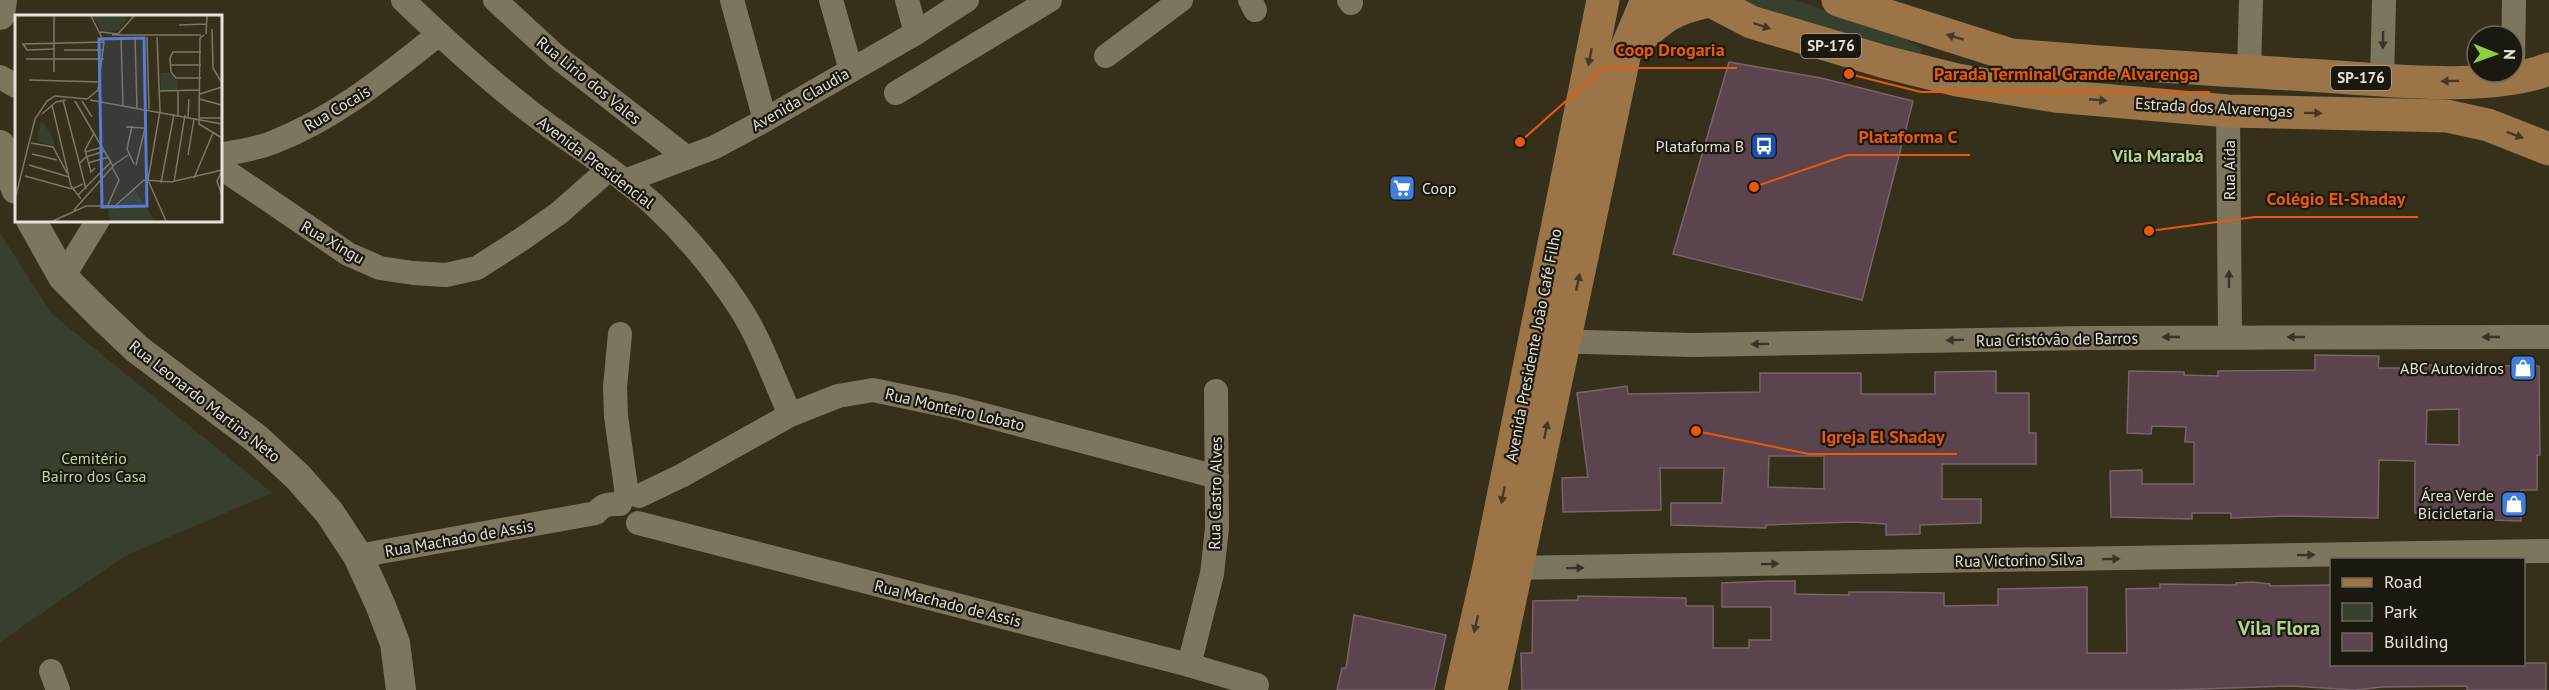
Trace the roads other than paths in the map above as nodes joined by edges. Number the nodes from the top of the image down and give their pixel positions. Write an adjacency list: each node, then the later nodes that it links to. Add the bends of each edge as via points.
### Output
1 (2, 0): 18 (street)
2 (403, 0): 21 (street, Avenida Presidencial)
3 (495, 0): 40 (street, Rua Lirio dos Vales, via 556,56)
4 (732, 0): 36 (street)
5 (831, 0): 26 (street)
6 (907, 0): 20 (street)
7 (967, 0): 20 (street, Avenida Claudia)
8 (1050, 0): 34 (street)
9 (1180, 0): 24 (street)
10 (1603, 0): 51 (main road, Avenida Presidente João Café Filho, one-way to 51)
11 (1647, 0): 22 (main road, Avenida Presidente João Café Filho)
12 (1709, 0): 22 (main road, via 1665,15); 31 (main road, Estrada dos Alvarengas / SP-176, one-way to 31, via 1751,22)
13 (1838, 0): 17 (main road, SP-176)
14 (2250, 0): 28 (street)
15 (2384, 0): 32 (street, one-way to 32)
16 (2514, 0): 19 (street)
17 (1898, 9): 23 (main road, SP-176, one-way to 17)
18 (0, 15)
19 (2514, 24)
20 (916, 33): 26 (street, Avenida Claudia)
21 (439, 34): 39 (street, Rua Cocais, via 373,87 321,120 272,143); 42 (street, Avenida Presidencial, via 531,113)
22 (1625, 52): 50 (main road, Avenida Presidente João Café Filho, one-way to 22)
23 (2011, 54): 28 (main road, SP-176); 31 (main road, via 1974,64)
24 (1106, 56)
25 (2549, 69): 27 (main road, SP-176)
26 (851, 70): 36 (street, Avenida Claudia)
27 (2525, 70)
28 (2249, 73): 32 (main road, SP-176)
29 (0, 77): 33 (street)
30 (2465, 77): 32 (main road, SP-176, one-way to 32, via 2432,82)
31 (1956, 80): 35 (main road, Estrada dos Alvarengas / SP-176, one-way to 35, via 2055,96)
32 (2382, 80)
33 (15, 85)
34 (896, 93)
35 (2228, 111): 38 (main road, Estrada dos Alvarengas / SP-176, one-way to 38, via 2447,116 2488,125); 48 (street, Rua Aída, one-way to 35)
36 (765, 120): 40 (street, Avenida Claudia, via 715,147)
37 (0, 145): 43 (street)
38 (2549, 149)
39 (222, 155)
40 (686, 157): 42 (street, Avenida Claudia)
41 (222, 168): 42 (street, Rua Xingu, via 348,254 380,268 446,275 477,268)
42 (617, 176): 53 (street, Avenida Presidencial, via 653,204 720,280 736,303)
43 (15, 186)
44 (32, 222): 46 (street, Rua Leonardo Martins Neto)
45 (97, 222): 46 (street)
46 (63, 277): 57 (street, Rua Leonardo Martins Neto, via 136,349 257,440 298,477)
47 (620, 334): 55 (street, via 615,387)
48 (2230, 337): 49 (street, Rua Cristóvão de Barros, one-way to 48); 50 (street, Rua Cristóvão de Barros, one-way to 50, via 1692,345)
49 (2549, 337)
50 (1566, 340): 51 (street, Rua Cristóvão de Barros); 58 (main road, Avenida Presidente João Café Filho, one-way to 50)
51 (1533, 343): 58 (main road, Avenida Presidente João Café Filho, one-way to 58)
52 (1216, 390): 54 (street, Rua Castro Alves)
53 (790, 416): 54 (street, Rua Monteiro Lobato, via 838,396 873,390 954,407); 55 (street, Rua Monteiro Lobato)
54 (1217, 477): 59 (street, Rua Castro Alves, via 1218,528 1212,574)
55 (629, 507): 57 (street, Rua Machado de Assis, via 608,504 596,513); 59 (street, Rua Machado de Assis)
56 (2549, 551): 58 (street, Rua Victorino Silva, one-way to 56)
57 (358, 556): 61 (street, Rua Leonardo Martins Neto, via 395,643)
58 (1502, 568): 62 (main road, Avenida Presidente João Café Filho, one-way to 62); 63 (main road, Avenida Presidente João Café Filho)
59 (1189, 665): 60 (street, Rua Machado de Assis)
60 (1257, 685)
61 (401, 690)
62 (1461, 690)
63 (1491, 690)

